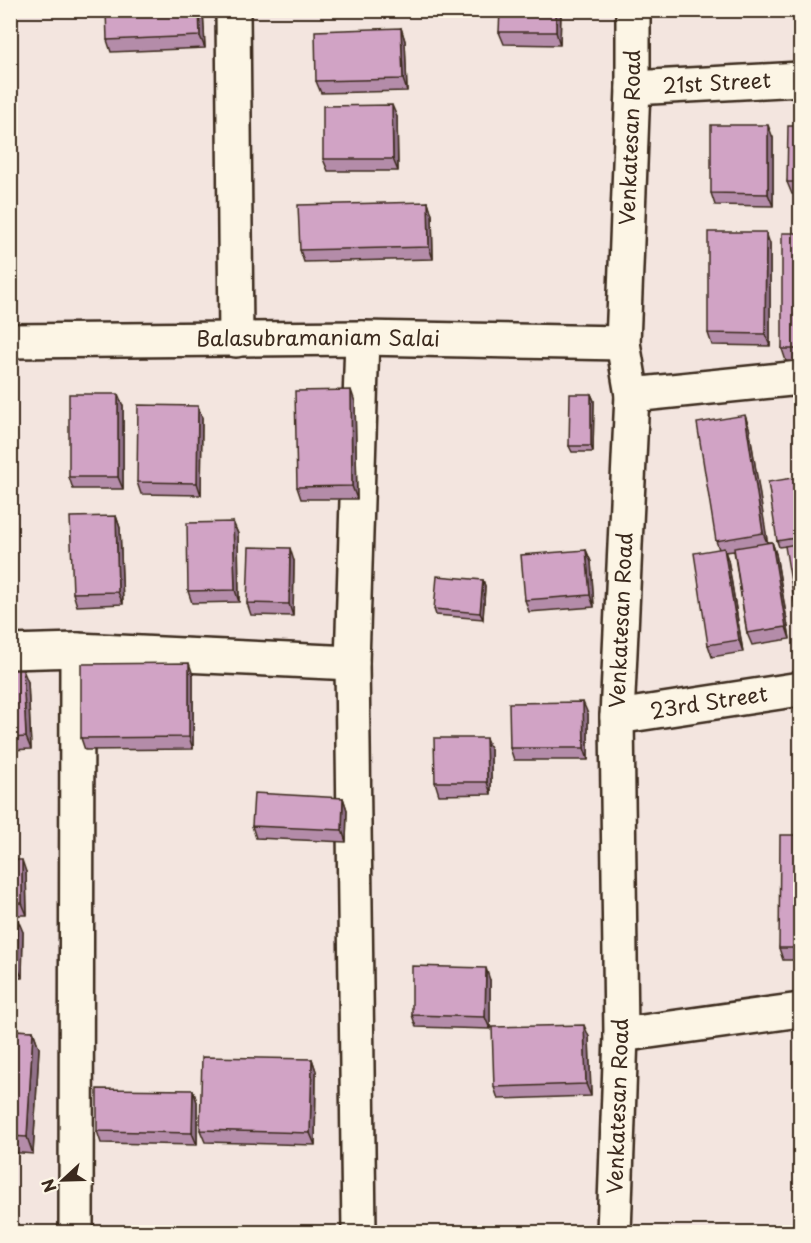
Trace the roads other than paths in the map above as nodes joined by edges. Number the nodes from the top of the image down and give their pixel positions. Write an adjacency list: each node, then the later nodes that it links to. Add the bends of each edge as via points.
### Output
1 (233, 10): 6 (street)
2 (633, 10): 4 (street, Venkatesan Road)
3 (801, 79): 4 (street, 21st Street)
4 (633, 88): 8 (street, Venkatesan Road)
5 (362, 338): 6 (street, Balasubramaniam Salai); 8 (street, Balasubramaniam Salai); 13 (street)
6 (236, 340): 7 (street, Balasubramaniam Salai)
7 (10, 341)
8 (623, 343): 10 (street, Venkatesan Road)
9 (801, 378): 10 (street)
10 (632, 395): 15 (street, Venkatesan Road)
11 (77, 650): 12 (street); 13 (street); 18 (street)
12 (10, 652)
13 (352, 663): 19 (street)
14 (801, 689): 15 (street, 23rd Street)
15 (617, 717): 17 (street, Venkatesan Road)
16 (801, 1011): 17 (street)
17 (621, 1035): 20 (street, Venkatesan Road)
18 (76, 1233)
19 (360, 1233)
20 (614, 1233)

